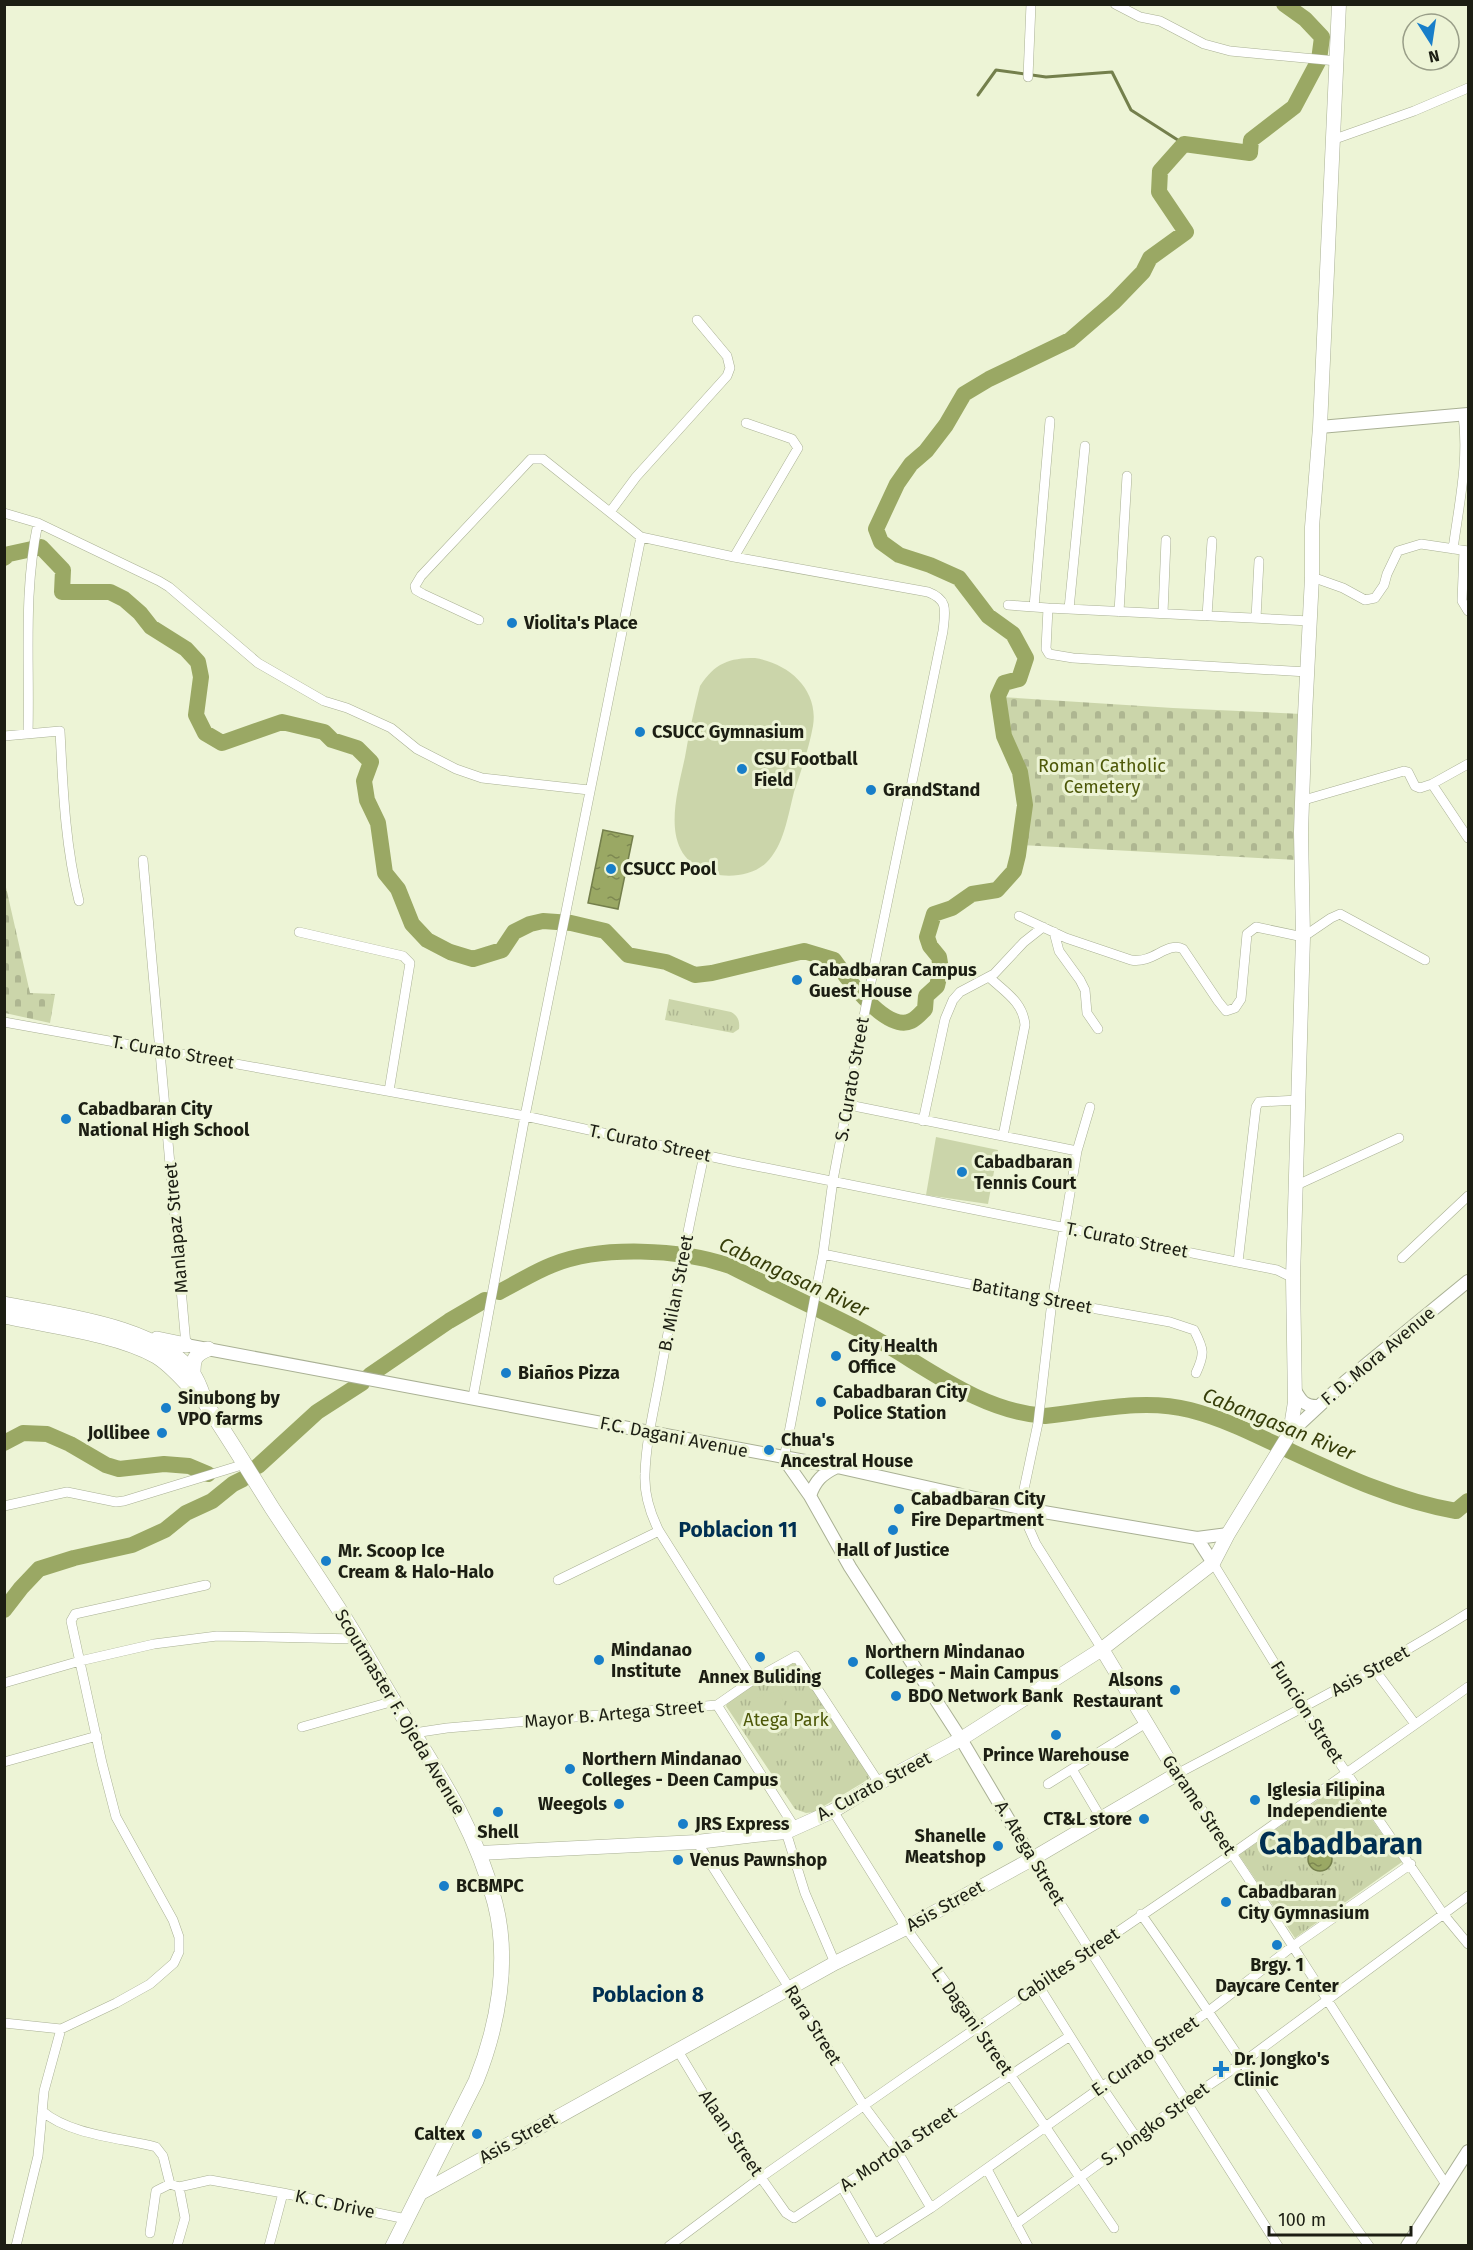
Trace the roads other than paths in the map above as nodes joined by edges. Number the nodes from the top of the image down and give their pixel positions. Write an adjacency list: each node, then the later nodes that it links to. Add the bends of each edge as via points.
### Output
1 (1032, 4): 5 (street)
2 (1115, 4): 4 (street, via 1204,44 1230,51)
3 (1339, 4): 4 (main road)
4 (1333, 61): 7 (main road)
5 (1028, 72)
6 (1468, 88): 7 (street)
7 (1332, 140): 12 (main road)
8 (697, 320): 15 (street, via 727,356 727,376 636,477)
9 (1466, 415): 12 (street); 21 (street, via 1466,464)
10 (1050, 421): 27 (street)
11 (746, 423): 23 (street, via 792,439 798,448)
12 (1320, 427): 25 (main road)
13 (1085, 446): 29 (street)
14 (1127, 476): 31 (street)
15 (610, 512): 18 (street); 35 (street, via 543,459 531,459 415,585 423,594)
16 (4, 513): 17 (street)
17 (38, 523): 38 (street, via 32,552 27,637); 42 (street, via 159,581 258,663 324,701 391,728 417,749 456,769 482,777)
18 (640, 537): 23 (street); 42 (street)
19 (1166, 540): 32 (street)
20 (1212, 541): 33 (street)
21 (1453, 549): 22 (street); 25 (street, via 1422,544 1398,550 1384,585 1375,598 1365,600)
22 (1466, 551): 30 (street, via 1461,601)
23 (734, 557): 59 (street, S. Curato Street, via 928,592 942,600 945,611)
24 (1259, 561): 34 (street)
25 (1312, 577): 36 (main road)
26 (1008, 605): 27 (street)
27 (1034, 607): 28 (street)
28 (1048, 608): 29 (street); 37 (street, via 1049,654)
29 (1069, 609): 31 (street)
30 (1468, 611)
31 (1119, 612): 32 (street)
32 (1163, 613): 33 (street)
33 (1207, 616): 34 (street)
34 (1256, 618): 36 (street)
35 (479, 620)
36 (1310, 621): 37 (main road)
37 (1307, 672): 43 (main road)
38 (28, 733): 39 (street); 46 (street, via 60,731 64,814)
39 (4, 736)
40 (1468, 764): 41 (street)
41 (1432, 784): 43 (street, via 1415,786 1404,771); 44 (street)
42 (589, 790): 61 (street)
43 (1304, 800): 51 (main road)
44 (1468, 838)
45 (143, 860): 56 (street, Manlapaz Street)
46 (79, 901)
47 (1019, 916): 48 (street)
48 (1043, 927): 50 (street); 53 (street)
49 (299, 932): 57 (street, via 402,956 410,963)
50 (1054, 932): 51 (street, via 1136,961 1179,947 1226,1011 1235,1008 1243,993 1247,934 1253,928); 55 (street, via 1059,951 1085,990 1087,1013)
51 (1303, 937): 52 (street, via 1340,914); 58 (main road)
52 (1425, 960)
53 (989, 977): 62 (street, via 953,999); 63 (street, via 1019,1004 1025,1025)
54 (4, 1022): 56 (street, T. Curato Street)
55 (1098, 1029)
56 (160, 1049): 57 (street, T. Curato Street); 80 (street, Manlapaz Street)
57 (388, 1091): 61 (street, T. Curato Street)
58 (1298, 1100): 68 (main road); 73 (street, via 1259,1102 1256,1107)
59 (849, 1105): 62 (street); 67 (street, S. Curato Street)
60 (1090, 1107): 65 (street)
61 (525, 1116): 66 (street, T. Curato Street); 85 (street)
62 (923, 1121): 63 (street)
63 (1004, 1136): 65 (street)
64 (1399, 1138): 68 (street)
65 (1077, 1151): 70 (street)
66 (704, 1155): 67 (street, T. Curato Street); 88 (street, B. Milan Street)
67 (833, 1180): 70 (street, T. Curato Street); 71 (street, S. Curato Street)
68 (1297, 1185): 74 (main road)
69 (1468, 1196): 72 (street)
70 (1064, 1228): 73 (street, T. Curato Street); 76 (street)
71 (823, 1254): 76 (street, Batitang Street); 90 (street, S. Curato Street)
72 (1402, 1258)
73 (1238, 1262): 74 (street, T. Curato Street)
74 (1294, 1270): 84 (main road)
75 (1468, 1281): 87 (street, F. D. Mora Avenue)
76 (1052, 1301): 82 (street, Batitang Street, via 1170,1322 1194,1330 1203,1358); 95 (street, via 1038,1423)
77 (4, 1304): 79 (highway, Scoutmaster F. Ojeda Avenue)
78 (4, 1316): 86 (highway, Scoutmaster F. Ojeda Avenue, via 137,1347 172,1368)
79 (140, 1336): 80 (highway); 83 (highway, Scoutmaster F. Ojeda Avenue, via 165,1348)
80 (186, 1345): 81 (street, F.C. Dagani Avenue)
81 (208, 1349): 83 (highway, via 193,1359); 85 (street, F.C. Dagani Avenue)
82 (1196, 1373)
83 (193, 1374): 86 (highway, Scoutmaster F. Ojeda Avenue)
84 (1294, 1390): 87 (street, via 1304,1404); 89 (main road)
85 (473, 1397): 88 (street, F.C. Dagani Avenue)
86 (206, 1404): 91 (highway, Scoutmaster F. Ojeda Avenue)
87 (1319, 1406): 89 (street, F. D. Mora Avenue)
88 (650, 1431): 90 (street, F.C. Dagani Avenue); 96 (street, B. Milan Street, via 646,1492)
89 (1286, 1441): 97 (main road)
90 (784, 1459): 92 (street, F.C. Dagani Avenue); 93 (street, A. Atega Street)
91 (245, 1464): 94 (street, via 124,1501 67,1492); 103 (highway, Scoutmaster F. Ojeda Avenue)
92 (837, 1467): 93 (street, via 818,1479); 95 (street, F.C. Dagani Avenue)
93 (810, 1496): 118 (street, A. Atega Street, via 850,1568)
94 (4, 1506)
95 (1020, 1508): 98 (street, F.C. Dagani Avenue); 104 (street, Garame Street, via 1036,1544)
96 (658, 1531): 100 (street); 107 (street, B. Milan Street)
97 (1228, 1534): 98 (street, F.C. Dagani Avenue); 99 (main road)
98 (1197, 1538): 99 (street)
99 (1213, 1563): 104 (main road, A. Curato Street); 112 (street, Funcion Street)
100 (558, 1580)
101 (206, 1585): 105 (street, via 75,1614 72,1626)
102 (1468, 1613): 106 (street, Asis Street)
103 (357, 1639): 105 (street, via 217,1636 154,1644); 110 (highway, Scoutmaster F. Ojeda Avenue)
104 (1102, 1649): 113 (main road, Garame Street); 118 (main road, A. Curato Street)
105 (80, 1661): 108 (street); 117 (street)
106 (1374, 1669): 112 (street, Asis Street); 114 (street)
107 (753, 1680): 111 (street, Mayor B. Artega Street); 123 (street, Mayor B. Artega Street, via 792,1657 799,1658)
108 (4, 1683)
109 (1468, 1687): 114 (street, Cabiltes Street)
110 (394, 1701): 115 (street); 116 (highway, Scoutmaster F. Ojeda Avenue)
111 (717, 1705): 116 (street, Mayor B. Artega Street); 127 (street)
112 (1302, 1708): 121 (street, Funcion Street); 122 (street, Asis Street)
113 (1146, 1723): 120 (street); 122 (main road, Garame Street)
114 (1415, 1724): 121 (street, Cabiltes Street)
115 (302, 1727)
116 (414, 1733): 129 (highway, Scoutmaster F. Ojeda Avenue, via 446,1784)
117 (97, 1736): 119 (street); 147 (street, via 116,1817 173,1920 179,1952 174,1963 150,1984)
118 (961, 1739): 123 (main road, A. Curato Street); 131 (street, A. Atega Street)
119 (4, 1762)
120 (1072, 1769): 124 (street); 126 (street)
121 (1346, 1772): 130 (street, Cabiltes Street); 132 (street, Funcion Street)
122 (1177, 1774): 126 (main road, Asis Street); 130 (street, Garame Street)
123 (879, 1783): 125 (main road, A. Curato Street)
124 (1048, 1784)
125 (833, 1811): 127 (main road, A. Curato Street); 136 (street, L. Dagani Street)
126 (1101, 1818): 131 (main road, Asis Street)
127 (790, 1830): 128 (main road, A. Curato Street); 140 (street, via 805,1893)
128 (697, 1842): 129 (main road, A. Curato Street); 142 (street, Rara Street)
129 (479, 1853): 168 (highway, Scoutmaster F. Ojeda Avenue, via 495,1904 502,1949 501,1980 485,2057)
130 (1232, 1854): 134 (street, Cabiltes Street); 138 (street, Garame Street)
131 (1032, 1859): 136 (main road, Asis Street); 139 (street, A. Atega Street)
132 (1411, 1864): 135 (street, Funcion Street); 138 (street, E. Curato Street)
133 (1468, 1896): 135 (street, S. Jongko Street)
134 (1141, 1914): 139 (street, Cabiltes Street); 144 (street)
135 (1444, 1915): 137 (street, Funcion Street); 143 (street, S. Jongko Street)
136 (906, 1928): 140 (main road, Asis Street); 146 (street, L. Dagani Street)
137 (1468, 1944)
138 (1293, 1947): 143 (street, Garame Street); 144 (street, E. Curato Street)
139 (1090, 1949): 141 (street, Cabiltes Street); 149 (street, A. Atega Street)
140 (835, 1963): 142 (main road, Asis Street)
141 (1038, 1984): 146 (street, Cabiltes Street); 148 (street)
142 (790, 1988): 150 (main road, Asis Street); 155 (street, Rara Street)
143 (1328, 1999): 151 (street, S. Jongko Street); 165 (street, Garame Street)
144 (1209, 2010): 149 (street, E. Curato Street); 151 (street)
145 (4, 2023): 147 (street)
146 (978, 2026): 152 (street, L. Dagani Street); 155 (street, Cabiltes Street)
147 (61, 2029): 156 (street)
148 (1070, 2036): 152 (street, A. Mortola Street); 153 (street)
149 (1154, 2050): 153 (street, E. Curato Street); 154 (street, A. Atega Street)
150 (678, 2051): 162 (street, Alaan Street); 168 (main road, Asis Street)
151 (1242, 2063): 154 (street, S. Jongko Street); 183 (street)
152 (1009, 2075): 157 (street, L. Dagani Street); 159 (street, A. Mortola Street)
153 (1102, 2087): 157 (street, E. Curato Street); 158 (street)
154 (1185, 2101): 158 (street, S. Jongko Street); 182 (street, A. Atega Street)
155 (864, 2106): 159 (street, Rara Street); 162 (street, Cabiltes Street)
156 (42, 2111): 164 (street, via 55,2122 156,2147); 176 (street, via 38,2156)
157 (1046, 2126): 161 (street, E. Curato Street); 163 (street, L. Dagani Street)
158 (1136, 2137): 163 (street, S. Jongko Street)
159 (896, 2149): 166 (street, A. Mortola Street); 169 (street, Rara Street)
160 (1468, 2151): 165 (street)
161 (987, 2169): 169 (street, E. Curato Street); 172 (street)
162 (760, 2178): 170 (street, Alaan Street); 180 (street, Cabiltes Street)
163 (1080, 2179): 172 (street, S. Jongko Street); 173 (street, L. Dagani Street)
164 (174, 2185): 167 (street, via 210,2180); 174 (street, via 156,2191); 177 (street, via 185,2218)
165 (1447, 2186): 184 (street)
166 (842, 2187): 170 (street, A. Mortola Street, via 798,2216); 175 (street)
167 (283, 2193): 171 (street, K. C. Drive); 178 (street, K. C. Drive)
168 (419, 2194): 171 (highway, Scoutmaster F. Ojeda Avenue)
169 (931, 2208): 175 (street, E. Curato Street)
170 (786, 2213)
171 (406, 2219): 179 (highway, Scoutmaster F. Ojeda Avenue)
172 (1016, 2224): 181 (street)
173 (1114, 2228)
174 (150, 2233)
175 (876, 2244)
176 (16, 2246)
177 (177, 2246)
178 (269, 2246)
179 (393, 2246)
180 (669, 2246)
181 (1028, 2246)
182 (1278, 2246)
183 (1369, 2246)
184 (1407, 2246)

